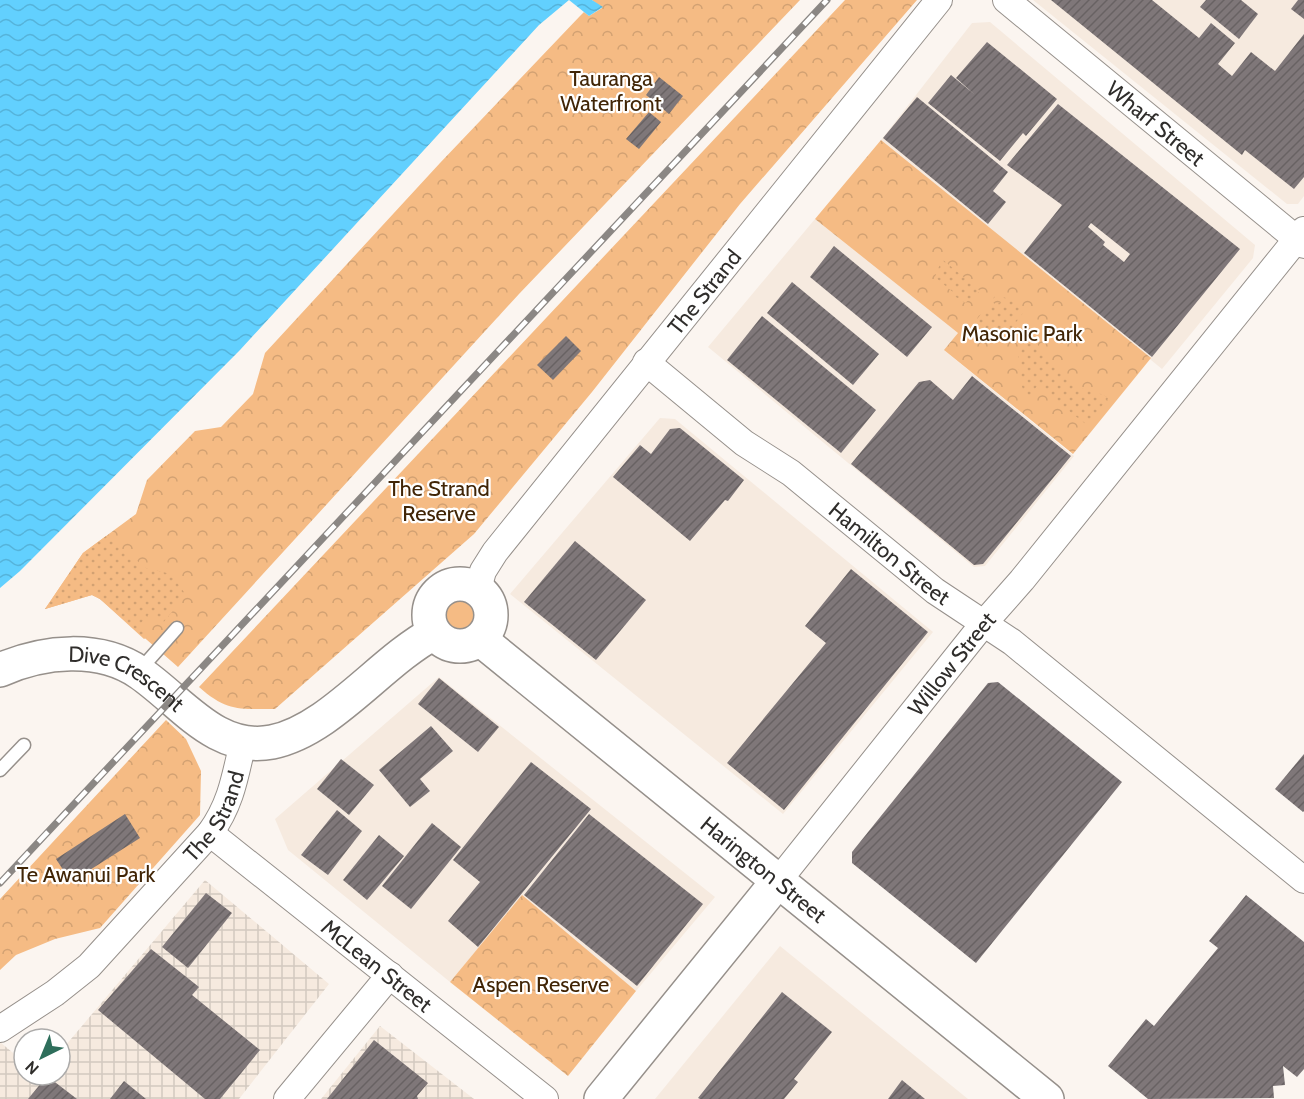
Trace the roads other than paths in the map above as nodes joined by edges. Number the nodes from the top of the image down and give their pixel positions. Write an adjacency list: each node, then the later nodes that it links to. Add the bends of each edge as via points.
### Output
1 (939, 0): 4 (street, The Strand)
2 (1006, 0): 3 (street, Wharf Street)
3 (1301, 238): 6 (street, Willow Street)
4 (646, 362): 5 (street, The Strand, via 495,552); 6 (street, Hamilton Street, via 744,443 791,473 935,591)
5 (478, 589): 8 (street, via 457,584 439,592 430,606); 9 (street, via 491,614 490,625)
6 (984, 623): 16 (street, Hamilton Street); 17 (street, Willow Street)
7 (177, 628): 11 (lane)
8 (434, 633): 9 (street, via 449,645 460,647); 12 (street, The Strand, via 303,730 275,741)
9 (481, 640): 17 (street, Harington Street)
10 (0, 670): 11 (street, Dive Crescent, via 39,657 72,653 103,658)
11 (138, 671): 12 (street, Dive Crescent, via 206,728)
12 (243, 742): 15 (street, The Strand, via 232,793 223,816)
13 (24, 745): 14 (lane)
14 (0, 770)
15 (210, 833): 18 (street, McLean Street); 19 (street, The Strand, via 89,966)
16 (1297, 874)
17 (778, 881): 22 (street, Willow Street); 23 (street, Harington Street)
18 (390, 975): 20 (street); 21 (street, McLean Street)
19 (0, 1029)
20 (287, 1099)
21 (545, 1099)
22 (601, 1099)
23 (1047, 1099)

